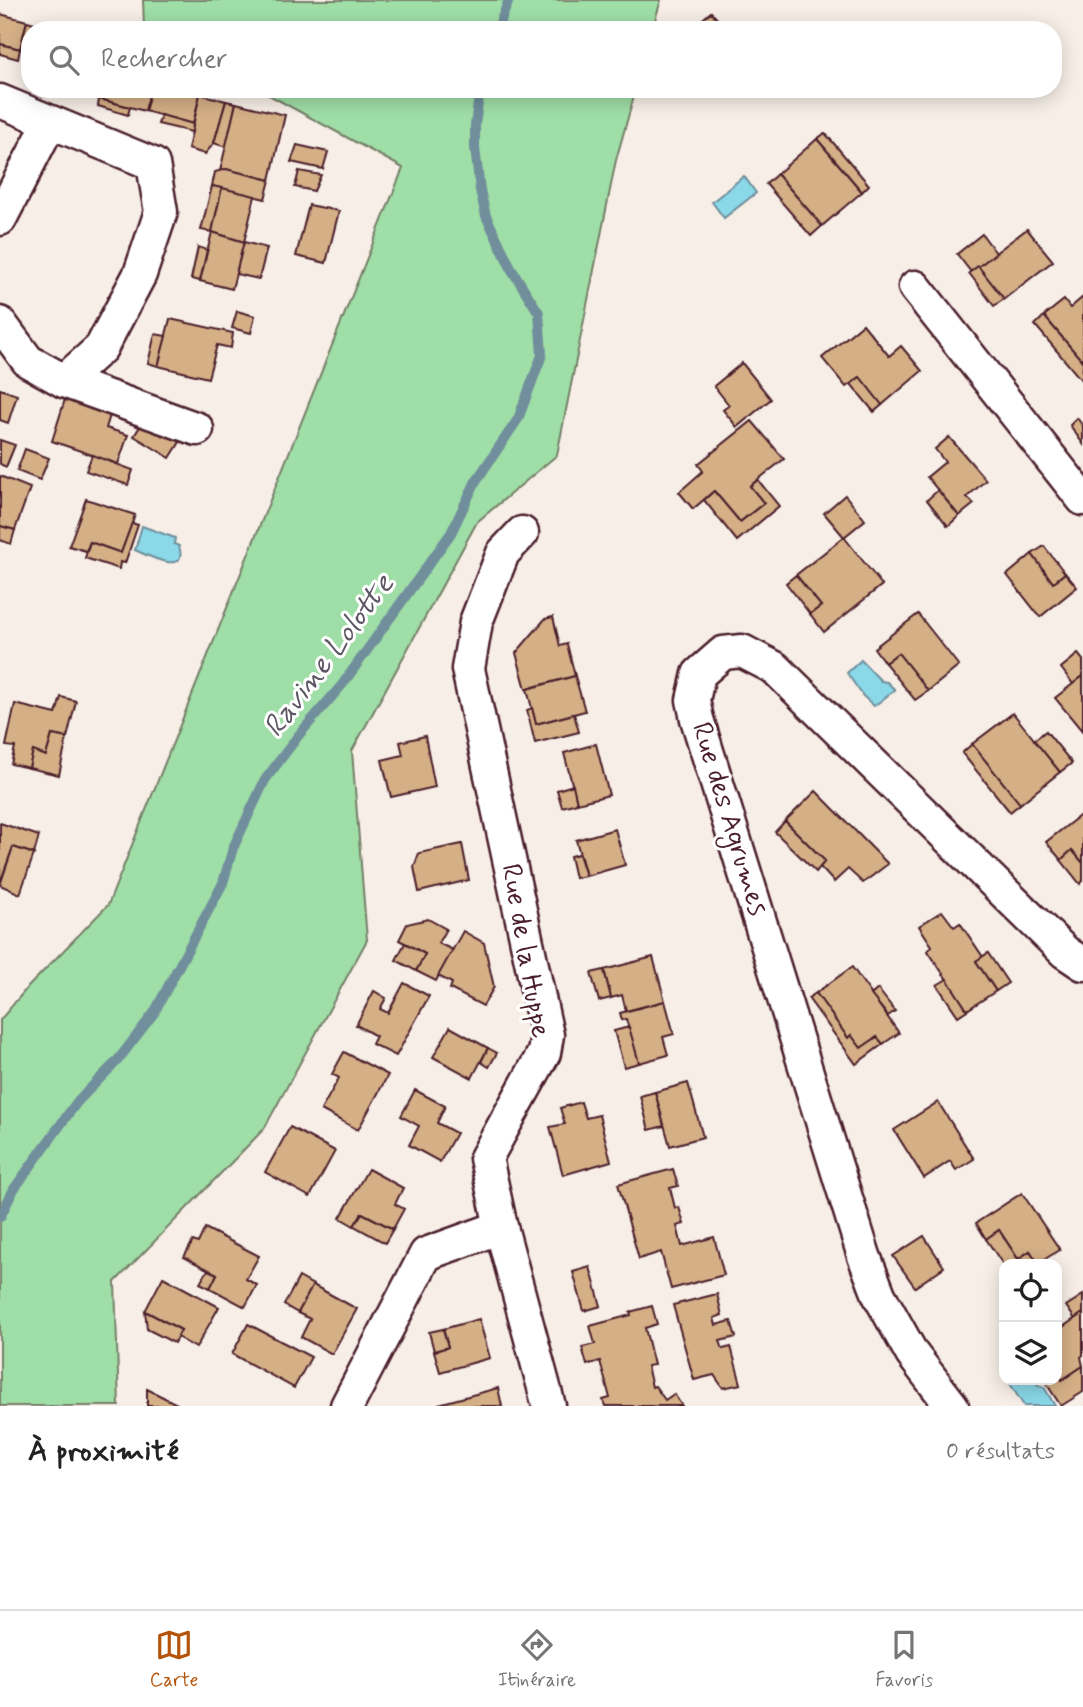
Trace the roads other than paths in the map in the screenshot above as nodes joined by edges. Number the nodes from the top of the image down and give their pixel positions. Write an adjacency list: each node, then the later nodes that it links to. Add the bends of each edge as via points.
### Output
1 (0, 101): 2 (street)
2 (50, 122): 3 (street); 6 (street, via 153,164 160,212 140,274 101,348)
3 (0, 219)
4 (915, 287): 8 (street)
5 (0, 323): 6 (street, via 28,361)
6 (64, 381): 7 (street)
7 (197, 429)
8 (1083, 499)
9 (522, 533): 11 (street, Rue de la Huppe, via 503,553 476,622 468,669 547,1035 544,1053 486,1158)
10 (1083, 964): 14 (street, Rue des Agrumes, via 1065,952 775,668 742,651 723,653 699,674 693,700 697,719 864,1256 912,1354)
11 (501, 1227): 12 (street, via 426,1254); 13 (street, Rue de la Huppe)
12 (347, 1406)
13 (550, 1406)
14 (952, 1406)

